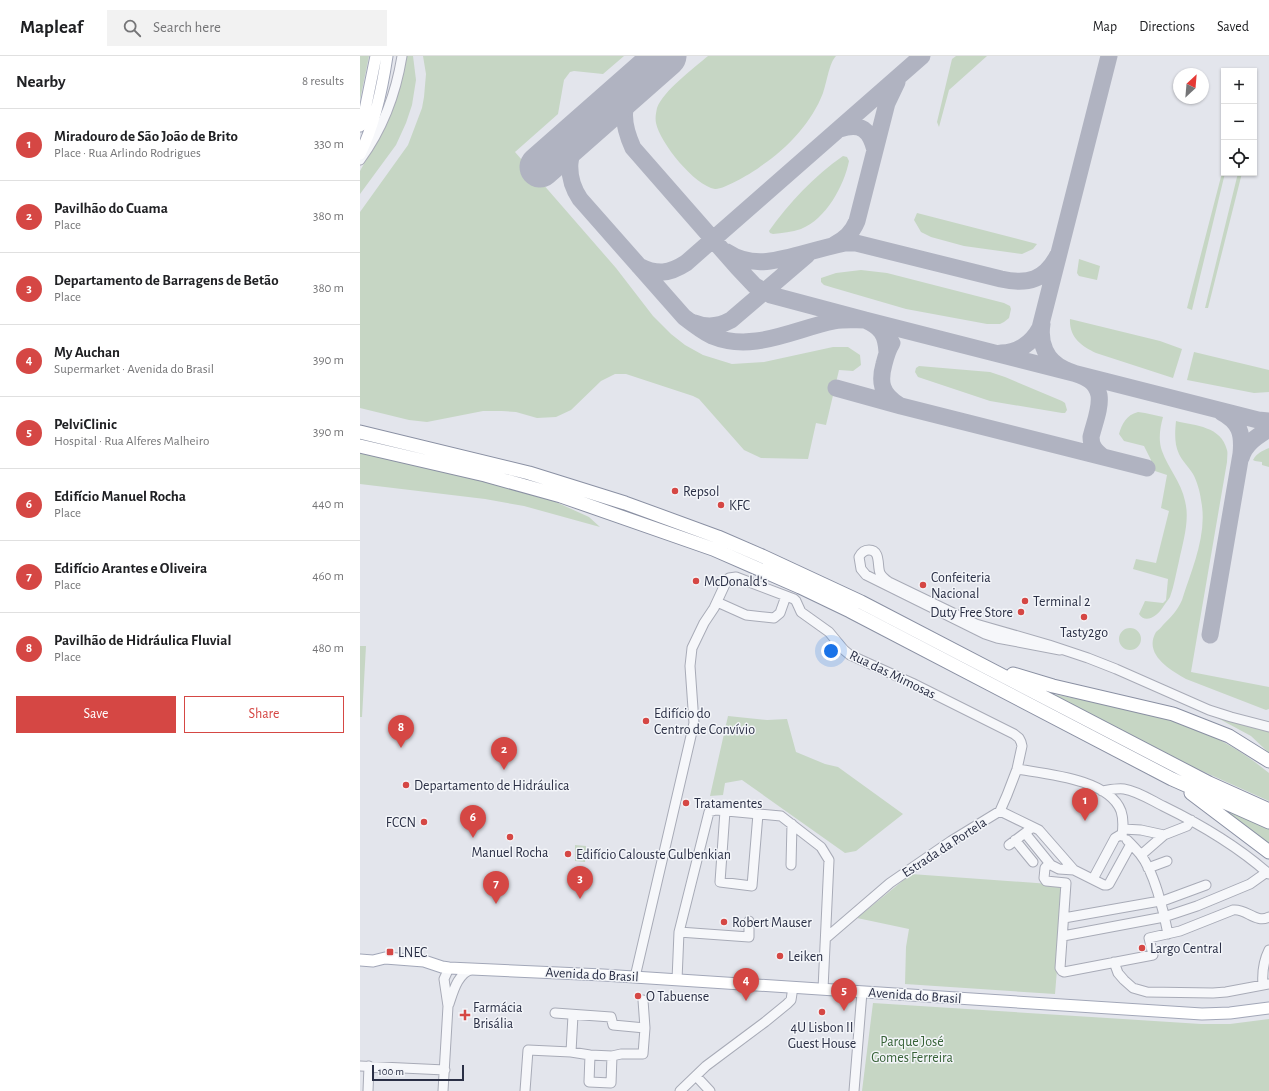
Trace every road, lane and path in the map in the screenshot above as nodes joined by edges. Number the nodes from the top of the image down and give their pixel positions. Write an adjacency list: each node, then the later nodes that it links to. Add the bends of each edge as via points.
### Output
1 (376, 56): 4 (main road)
2 (387, 56): 5 (main road, via 376,113)
3 (402, 56): 6 (street, via 393,94 376,133)
4 (360, 126)
5 (360, 154)
6 (360, 160)
7 (360, 432): 14 (highway, via 529,473 670,519 783,566)
8 (360, 446): 19 (highway, via 525,485 713,549 850,611)
9 (878, 562): 10 (street, via 876,567 870,570 864,569); 10 (street, via 875,553 866,550 859,557); 13 (street, via 884,579 896,586 976,624)
10 (860, 564): 13 (street, via 863,572 870,578 984,634)
11 (786, 596): 12 (street, via 780,613 774,618 746,615); 12 (street, Rua das Mimosas, via 736,577 729,578 725,583); 16 (street, Rua das Mimosas, via 796,601 802,612 829,632 850,655)
12 (717, 602): 58 (street, via 692,648 690,666 694,723)
13 (1060, 650): 15 (street, via 1110,666 1215,712)
14 (984, 665): 17 (highway, via 1053,686 1173,714 1229,736); 22 (highway, via 1202,779)
15 (1269, 727)
16 (1014, 734): 18 (street, Estrada da Portela, via 1022,746)
17 (1269, 761)
18 (1017, 769): 20 (street, via 1063,776); 23 (street, Estrada da Portela)
19 (1172, 779): 26 (highway); 33 (highway)
20 (1102, 791): 25 (street, via 1131,791); 29 (street, via 1112,798 1120,810)
21 (725, 810): 24 (street); 24 (street, via 720,882 752,886); 49 (street, via 709,812)
22 (1269, 810)
23 (1000, 811): 28 (street); 52 (street, Estrada da Portela, via 890,883)
24 (758, 814): 27 (street, via 781,816)
25 (1190, 820): 31 (street, via 1187,826); 41 (street, via 1236,847)
26 (1269, 822)
27 (792, 824): 37 (street); 52 (street, via 821,847 829,860)
28 (1033, 826): 30 (street); 40 (street)
29 (1122, 832): 31 (street, via 1141,830); 32 (street); 42 (street, via 1115,838)
30 (1024, 833): 36 (street, via 1012,842); 38 (street)
31 (1164, 835): 34 (street)
32 (1131, 844): 34 (street); 42 (street, via 1107,885)
33 (1269, 852)
34 (1141, 855): 39 (street)
35 (1167, 861): 39 (street)
36 (1033, 862)
37 (791, 865)
38 (1051, 865): 40 (street, via 1059,869); 47 (street, via 1045,868 1046,881 1066,883)
39 (1148, 868): 44 (street)
40 (1074, 870): 42 (street)
41 (1268, 873): 45 (street, via 1250,884)
42 (1093, 879)
43 (1206, 885): 44 (street)
44 (1160, 902): 45 (street); 47 (street)
45 (1164, 917): 50 (street); 51 (street)
46 (1269, 917): 50 (street, via 1258,919 1235,910 1180,932)
47 (1064, 918): 51 (street)
48 (749, 921): 49 (street, via 749,937)
49 (680, 932): 59 (street)
50 (1168, 934): 55 (street, via 1149,938 1152,955)
51 (1063, 936): 55 (street, via 1062,971)
52 (826, 938): 62 (street)
53 (1269, 950): 60 (street, via 1262,972)
54 (360, 960): 56 (main road, Avenida do Brasil, via 373,961 385,958 424,961)
55 (1114, 962): 60 (street, via 1124,980 1133,988 1147,992 1213,993)
56 (445, 967): 57 (main road, Avenida do Brasil); 65 (street, via 452,977)
57 (475, 969): 58 (main road, Avenida do Brasil); 65 (street, via 463,974)
58 (635, 977): 59 (main road, Avenida do Brasil)
59 (677, 980): 61 (main road, Avenida do Brasil)
60 (1266, 985)
61 (793, 987): 62 (main road, Avenida do Brasil); 75 (street, via 791,1000 779,1012 712,1061)
62 (823, 989): 63 (main road, Avenida do Brasil)
63 (862, 992): 66 (main road, Avenida do Brasil, via 1202,1014); 82 (street)
64 (643, 1000): 69 (street)
65 (450, 1001): 74 (street)
66 (1269, 1008)
67 (555, 1013): 68 (street)
68 (573, 1015): 69 (street, via 611,1017 613,1025); 70 (street)
69 (645, 1028): 72 (street, via 643,1054)
70 (571, 1052): 71 (street); 79 (street, via 528,1050)
71 (590, 1055): 72 (street); 76 (street)
72 (612, 1056): 76 (street, via 611,1083)
73 (365, 1066): 74 (street); 77 (street)
74 (445, 1070): 78 (street)
75 (696, 1076): 80 (street); 81 (street)
76 (589, 1086)
77 (368, 1091)
78 (443, 1091)
79 (525, 1091)
80 (680, 1091)
81 (710, 1091)
82 (854, 1091)

